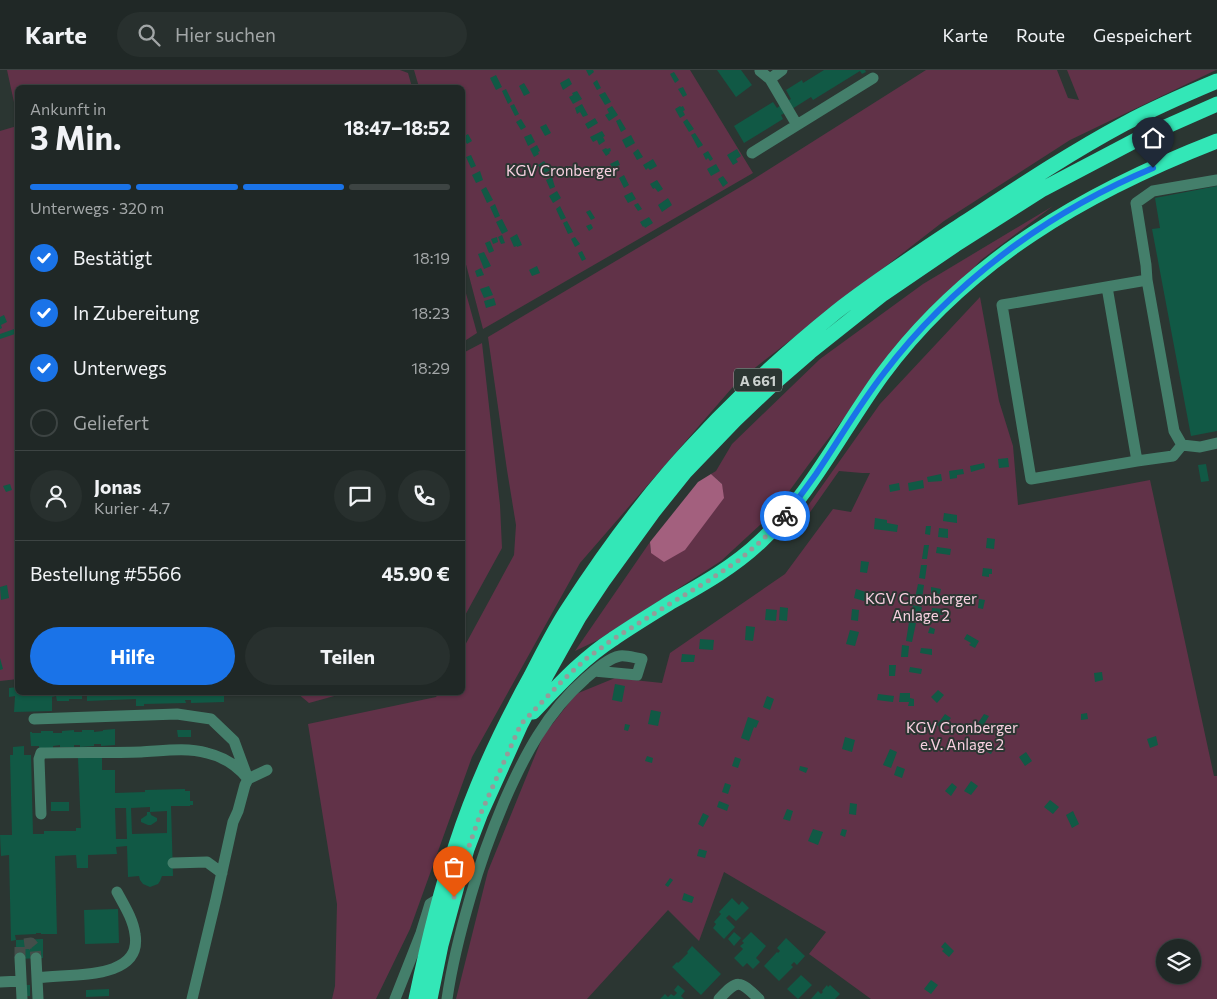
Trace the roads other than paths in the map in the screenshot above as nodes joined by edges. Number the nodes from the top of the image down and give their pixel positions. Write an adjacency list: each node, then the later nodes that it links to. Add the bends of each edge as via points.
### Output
1 (782, 70): 2 (street)
2 (763, 72): 6 (street)
3 (873, 78): 6 (street)
4 (1217, 81): 24 (highway, A 661, via 1126,122 1074,152 878,281 806,337 699,439 616,538 566,611 485,768 456,844)
5 (1217, 104): 17 (highway, A 661, via 1138,139 1012,209 883,294 773,384 685,472 653,512 579,617)
6 (797, 125): 8 (street)
7 (1217, 141): 17 (highway, via 1098,194 1048,223 987,266 935,314 895,359 779,524 739,560 587,658)
8 (752, 153)
9 (1217, 180): 10 (street, via 1153,191 1136,203)
10 (1147, 280): 11 (street); 13 (street, via 1174,431)
11 (1107, 287): 14 (street); 14 (street, via 1002,305 1031,479)
12 (1217, 443): 13 (street, via 1200,447)
13 (1182, 445): 14 (street, via 1172,456)
14 (1137, 461)
15 (594, 671): 36 (street, via 553,712 515,777 479,869)
16 (34, 719): 19 (street, via 177,714 211,719 234,741)
17 (521, 724): 35 (highway, A 661, via 468,849 440,945)
18 (267, 770): 19 (street)
19 (248, 780): 20 (street, via 237,767 218,756 195,750 41,753); 22 (street, via 233,822)
20 (41, 814)
21 (173, 863): 22 (street, via 207,862)
22 (222, 873): 32 (street)
23 (117, 892): 27 (street, via 133,924 135,949 132,956 120,966 102,971)
24 (440, 898): 33 (street, via 430,904); 34 (highway, A 661)
25 (20, 958): 28 (street)
26 (36, 958): 27 (street)
27 (37, 978): 31 (street)
28 (21, 981): 29 (street); 30 (street)
29 (0, 982)
30 (22, 999)
31 (38, 999)
32 (192, 999)
33 (396, 999)
34 (416, 999)
35 (430, 999)
36 (447, 999)
37 (719, 999): 38 (street, via 731,986 738,984)
38 (759, 999)

